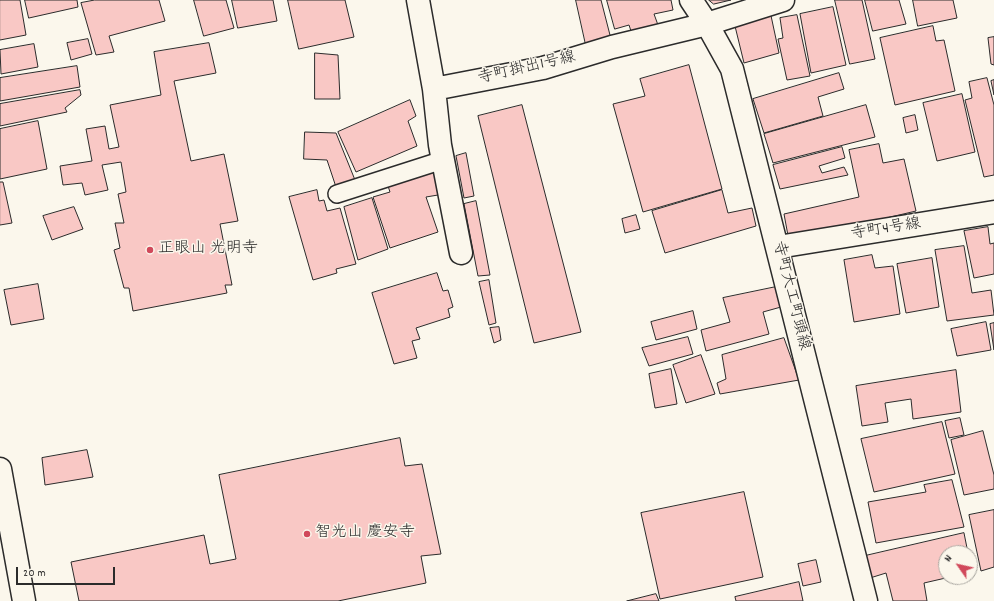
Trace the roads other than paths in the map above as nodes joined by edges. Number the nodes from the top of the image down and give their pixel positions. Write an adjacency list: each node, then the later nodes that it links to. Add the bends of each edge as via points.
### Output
1 (418, 0): 5 (street)
2 (691, 0): 4 (street, 寺町大工町頭線)
3 (783, 0): 4 (street, 寺町掛出1号線)
4 (707, 24): 5 (street, 寺町掛出1号線, via 612,47 543,68); 9 (street, 寺町大工町頭線, via 732,69)
5 (434, 90): 6 (street)
6 (443, 160): 7 (lane); 10 (street)
7 (337, 194)
8 (994, 212): 9 (street, 寺町4号線)
9 (778, 247): 13 (street, 寺町大工町頭線)
10 (461, 253)
11 (0, 469): 12 (street)
12 (24, 601)
13 (866, 601)

